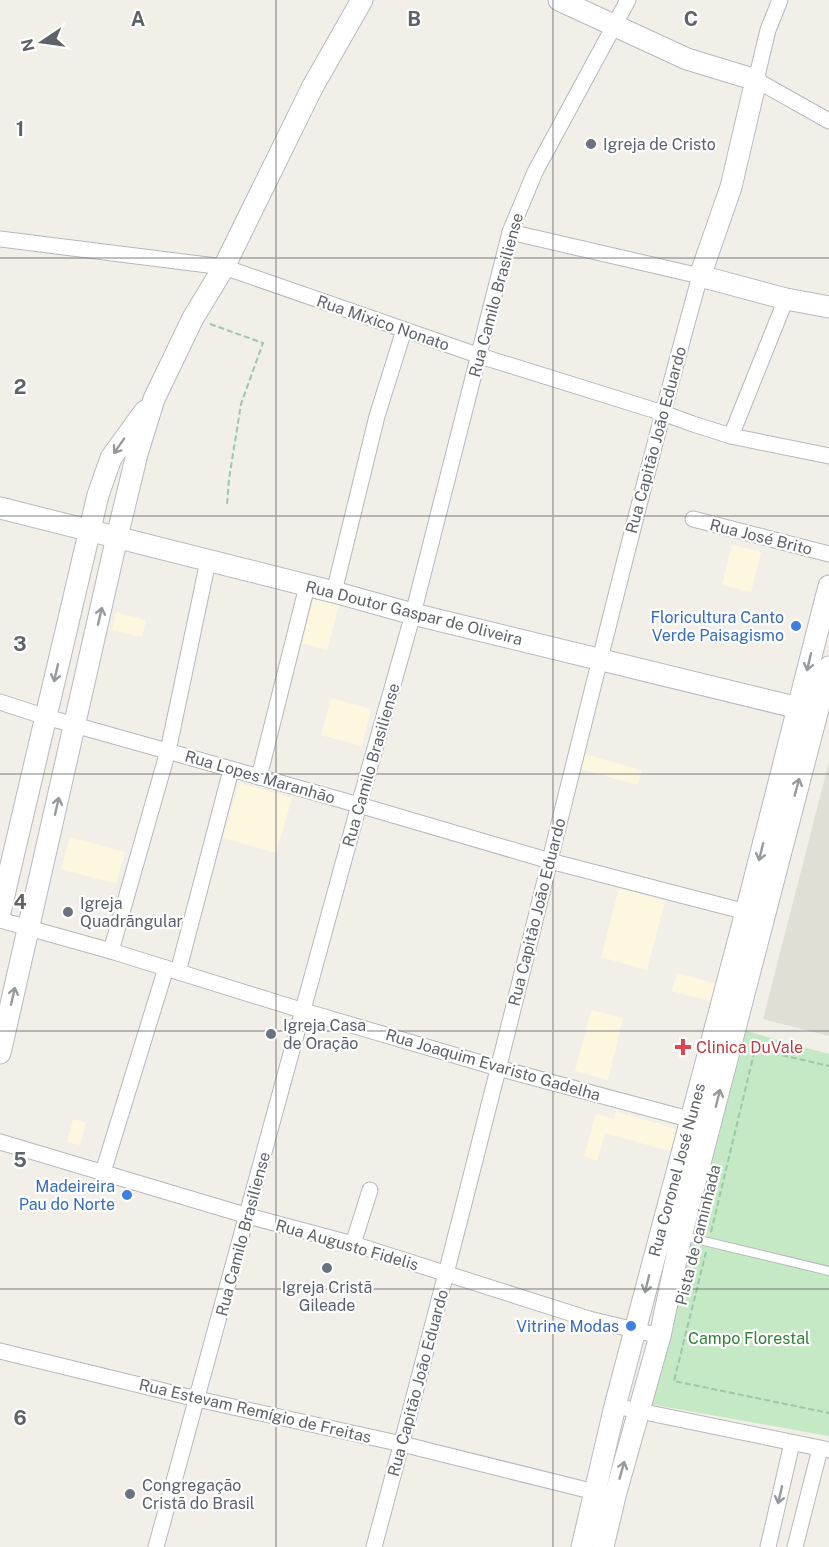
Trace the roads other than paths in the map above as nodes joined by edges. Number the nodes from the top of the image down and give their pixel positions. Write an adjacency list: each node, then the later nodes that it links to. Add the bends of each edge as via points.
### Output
1 (362, 0): 10 (street, via 313,86)
2 (559, 0): 5 (street)
3 (628, 0): 5 (street, Rua Camilo Brasiliense)
4 (780, 0): 6 (street)
5 (614, 26): 6 (street, via 687,59); 8 (street, Rua Camilo Brasiliense, via 535,172)
6 (756, 80): 7 (street); 11 (street, via 731,187)
7 (829, 121)
8 (510, 232): 11 (street); 15 (street, Rua Camilo Brasiliense)
9 (0, 239): 10 (street, Rua Mixico Nonato)
10 (224, 267): 14 (street, Rua Mixico Nonato); 16 (street, via 193,318)
11 (700, 276): 12 (street); 17 (street, Rua Capitão João Eduardo)
12 (786, 299): 13 (street); 18 (street)
13 (829, 307)
14 (404, 330): 15 (street, Rua Mixico Nonato); 28 (street, via 377,416)
15 (480, 356): 17 (street, Rua Mixico Nonato); 29 (street, Rua Camilo Brasiliense)
16 (154, 399): 22 (street, one-way to 22, via 111,458); 23 (street)
17 (663, 413): 18 (street, Rua Mixico Nonato); 31 (street, Rua Capitão João Eduardo)
18 (731, 436): 19 (street, Rua Mixico Nonato)
19 (829, 456)
20 (0, 508): 22 (street, Rua Doutor Gaspar de Oliveira)
21 (693, 519): 24 (street, Rua José Brito)
22 (88, 531): 23 (street, Rua Doutor Gaspar de Oliveira); 35 (street, one-way to 35)
23 (117, 537): 25 (street, Rua Doutor Gaspar de Oliveira); 36 (street, one-way to 23)
24 (829, 554)
25 (208, 561): 27 (street, Rua Doutor Gaspar de Oliveira); 37 (street)
26 (829, 585): 30 (street, Rua Coronel José Nunes)
27 (308, 586): 28 (street, Rua Doutor Gaspar de Oliveira); 39 (street)
28 (334, 592): 29 (street, Rua Doutor Gaspar de Oliveira)
29 (413, 614): 31 (street, Rua Doutor Gaspar de Oliveira); 40 (street, Rua Camilo Brasiliense)
30 (824, 620): 34 (street, Rua Coronel José Nunes, one-way to 34)
31 (598, 660): 34 (street, Rua Doutor Gaspar de Oliveira); 41 (street, Rua Capitão João Eduardo)
32 (829, 667): 34 (street, Rua Coronel José Nunes)
33 (0, 702): 35 (street, Rua Lopes Maranhão)
34 (815, 712): 43 (street, Rua Coronel José Nunes)
35 (46, 717): 36 (street, Rua Lopes Maranhão); 42 (street)
36 (76, 725): 37 (street, Rua Lopes Maranhão); 45 (street, one-way to 36)
37 (168, 751): 38 (street, Rua Lopes Maranhão); 46 (street)
38 (231, 770): 39 (street, Rua Lopes Maranhão); 47 (street)
39 (260, 777): 40 (street, Rua Lopes Maranhão)
40 (359, 804): 41 (street, Rua Lopes Maranhão); 48 (street, Rua Camilo Brasiliense)
41 (550, 861): 43 (street, Rua Lopes Maranhão); 50 (street, Rua Capitão João Eduardo)
42 (0, 912)
43 (754, 914): 51 (street, Rua Coronel José Nunes); 52 (street, Rua Coronel José Nunes, one-way to 43)
44 (0, 920): 45 (street, Rua Joaquim Evaristo Gadelha)
45 (29, 928): 46 (street, Rua Joaquim Evaristo Gadelha); 49 (street, one-way to 45)
46 (111, 951): 47 (street, Rua Joaquim Evaristo Gadelha)
47 (172, 970): 48 (street, Rua Joaquim Evaristo Gadelha); 54 (street)
48 (304, 1011): 50 (street, Rua Joaquim Evaristo Gadelha); 56 (street, Rua Camilo Brasiliense)
49 (0, 1053)
50 (498, 1068): 51 (street, Rua Joaquim Evaristo Gadelha); 61 (street, Rua Capitão João Eduardo)
51 (689, 1120): 52 (street, Rua Joaquim Evaristo Gadelha); 57 (street, Rua Coronel José Nunes)
52 (711, 1125): 58 (street, Rua Coronel José Nunes)
53 (0, 1142): 54 (street, Rua Augusto Fidelis)
54 (103, 1172): 56 (street, Rua Augusto Fidelis)
55 (370, 1190): 59 (street)
56 (248, 1216): 59 (street, Rua Augusto Fidelis); 65 (street, Rua Camilo Brasiliense)
57 (661, 1231): 58 (lane); 62 (street, Rua Coronel José Nunes, one-way to 62)
58 (681, 1236): 60 (lane); 63 (street, Rua Coronel José Nunes)
59 (353, 1244): 61 (street, Rua Augusto Fidelis)
60 (829, 1271)
61 (446, 1274): 62 (street, Rua Augusto Fidelis, via 589,1319); 69 (street, Rua Capitão João Eduardo)
62 (635, 1329): 63 (street, Rua Augusto Fidelis); 66 (street, Rua Coronel José Nunes)
63 (660, 1336): 67 (street, Rua Coronel José Nunes)
64 (0, 1351): 65 (street, Rua Estevam Remígio de Freitas)
65 (197, 1400): 69 (street, Rua Estevam Remígio de Freitas); 72 (street, Rua Camilo Brasiliense)
66 (615, 1406): 67 (street); 71 (street, Rua Coronel José Nunes)
67 (638, 1411): 68 (street); 71 (street, Rua Coronel José Nunes, one-way to 67)
68 (792, 1443): 70 (street); 76 (street, one-way to 76)
69 (402, 1444): 71 (street, Rua Estevam Remígio de Freitas); 73 (street, Rua Capitão João Eduardo)
70 (825, 1450): 77 (street)
71 (605, 1494): 74 (street, Rua Coronel José Nunes); 75 (street, Rua Coronel José Nunes)
72 (156, 1547)
73 (374, 1547)
74 (582, 1547)
75 (603, 1547)
76 (768, 1547)
77 (795, 1547)

